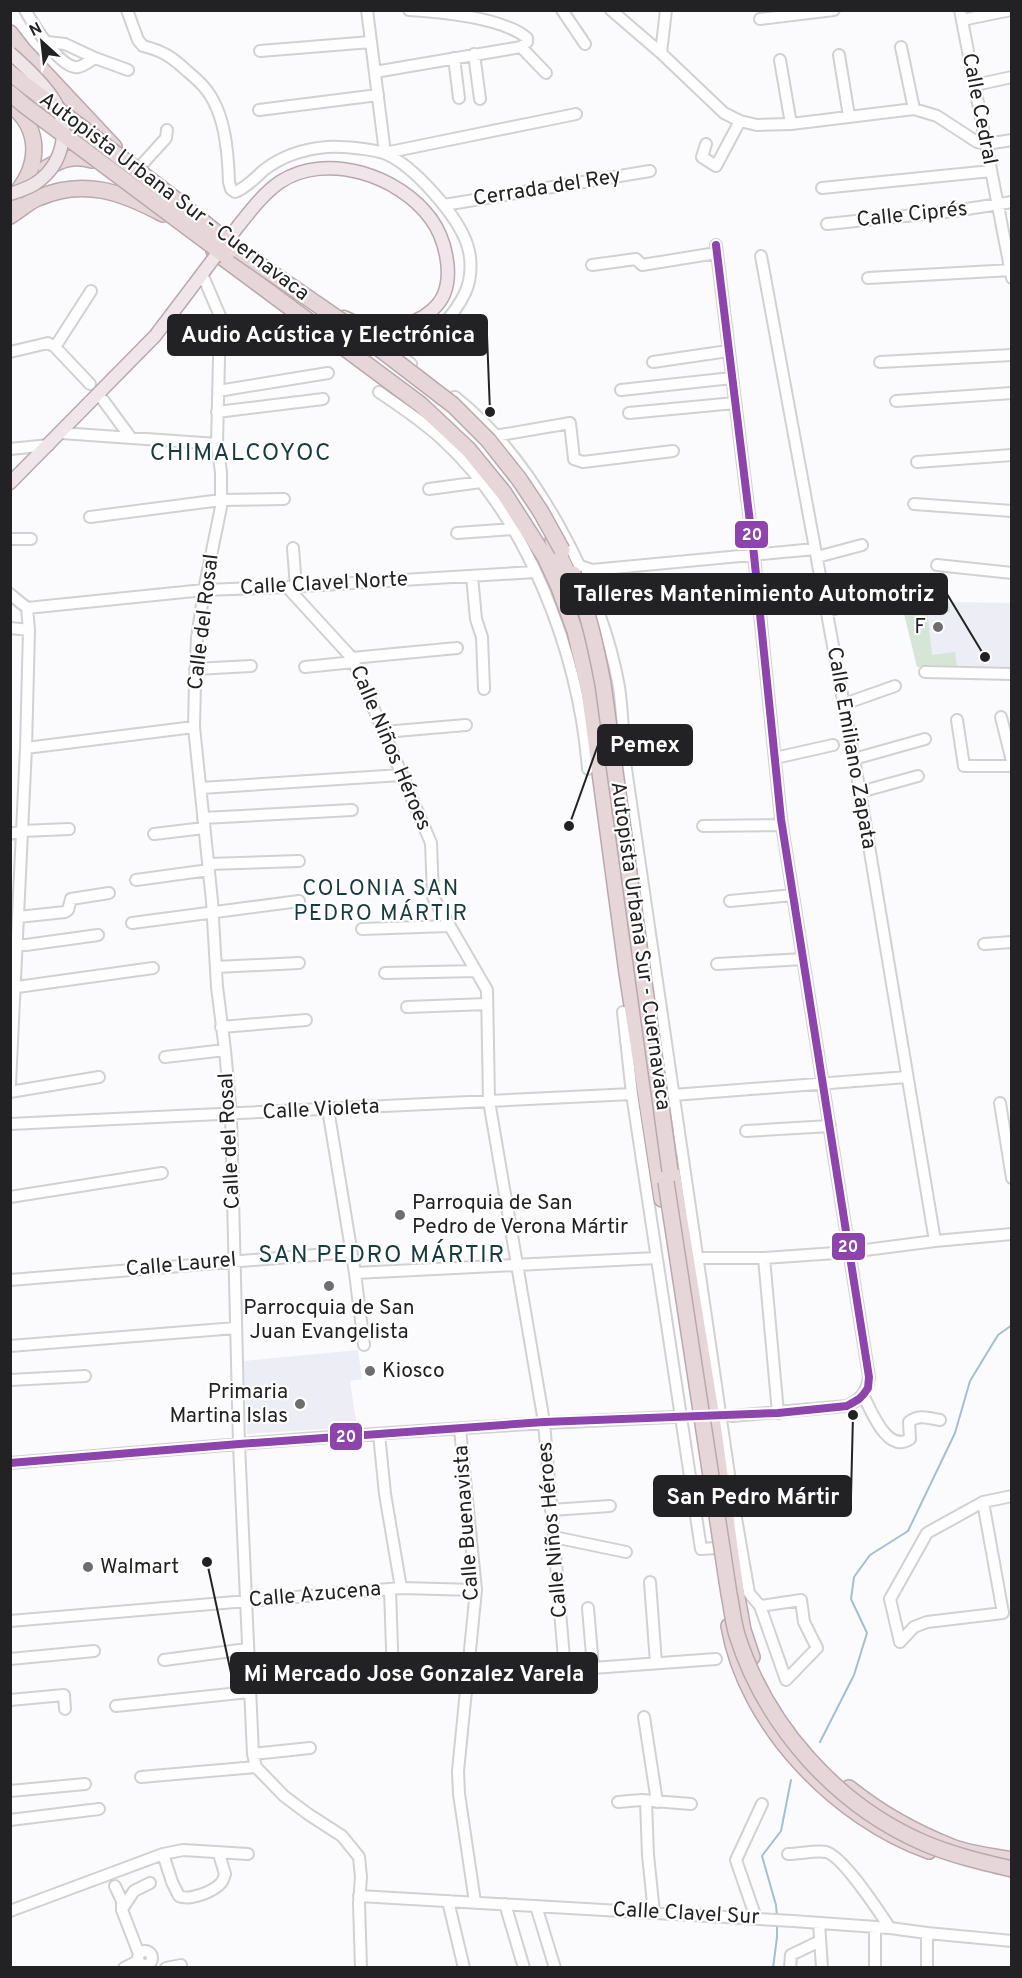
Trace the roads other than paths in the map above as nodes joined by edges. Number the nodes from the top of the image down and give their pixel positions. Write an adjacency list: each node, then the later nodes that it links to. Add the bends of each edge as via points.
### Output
1 (25, 10): 13 (street)
2 (128, 10): 48 (street, via 142,46 174,58 205,88 225,137 229,182 235,192 282,158 305,150 329,147)
3 (367, 10): 14 (street)
4 (409, 10): 16 (street, via 489,21 521,33 527,38)
5 (562, 10): 15 (street)
6 (611, 10): 20 (street)
7 (666, 10): 20 (street)
8 (834, 10): 11 (street)
9 (1011, 10): 10 (street)
10 (961, 15): 32 (street, Calle Cedral)
11 (760, 20)
12 (10, 33): 18 (highway)
13 (47, 42): 23 (street, via 65,44); 23 (street, via 71,66 78,67)
14 (371, 42): 19 (street); 27 (street)
15 (585, 44)
16 (524, 45): 21 (street); 29 (street)
17 (901, 47): 38 (street)
18 (15, 49): 50 (highway); 54 (main road, bridge, via 53,98 64,131 60,153 46,176)
19 (260, 51)
20 (661, 53): 42 (street, via 724,113)
21 (474, 54): 24 (street); 36 (street)
22 (839, 55): 41 (street)
23 (95, 57): 26 (street)
24 (454, 58): 27 (street); 35 (street)
25 (780, 60): 43 (street)
26 (128, 70)
27 (375, 72): 34 (street)
28 (10, 73): 286 (highway, Autopista Urbana Sur - Cuernavaca, bridge, via 234,247 363,336 453,405 488,440 541,512 582,596 603,684 671,1180 722,1524 745,1646 765,1692 806,1750 832,1777 893,1823 921,1837 957,1851)
29 (546, 73)
30 (1011, 77): 32 (street)
31 (10, 80): 50 (main road)
32 (975, 85): 47 (street, Calle Cedral)
33 (10, 94): 49 (main road); 287 (highway, Autopista Urbana Sur - Cuernavaca, bridge, via 458,424 494,464 543,539 566,588 591,672 737,1633 761,1693 802,1753 835,1785 889,1825 923,1842)
34 (378, 95): 39 (street); 48 (street)
35 (459, 98)
36 (480, 99)
37 (10, 104): 54 (highway, via 27,120 34,139 32,166)
38 (914, 109): 41 (street); 47 (street, via 938,116 971,140)
39 (259, 110)
40 (576, 114): 48 (street)
41 (849, 116): 43 (street)
42 (740, 121): 43 (street); 46 (street, via 716,165 702,157)
43 (791, 124)
44 (167, 130): 50 (street, via 166,138)
45 (1011, 140): 47 (street)
46 (706, 144)
47 (986, 144): 52 (street, Calle Cedral)
48 (385, 153): 57 (street, via 416,175)
49 (92, 160): 54 (highway, via 60,160); 59 (main road)
50 (136, 171): 68 (highway)
51 (650, 171): 57 (street, Cerrada del Rey)
52 (991, 171): 53 (street); 58 (street, Calle Cedral)
53 (822, 188)
54 (17, 190): 55 (highway)
55 (10, 199)
56 (1011, 202): 58 (street, Calle Ciprés)
57 (444, 205): 74 (street, via 467,244 471,267 466,291 438,329)
58 (996, 205): 61 (street, Calle Ciprés); 62 (street, Calle Cedral)
59 (162, 213): 60 (highway, via 105,190 72,187 36,199); 188 (highway, via 420,404 468,449 504,493 545,557 567,605 589,691)
60 (10, 216)
61 (827, 224)
62 (1007, 238): 66 (street, Calle Cedral)
63 (761, 256): 114 (street, Calle Emiliano Zapata)
64 (592, 265): 72 (street, via 636,259 642,265 716,249)
65 (204, 272): 70 (main road, bridge, via 258,202 282,181 317,168 374,176 402,191 431,219 443,244 448,278 444,294 425,317 387,327); 82 (street, Calle del Rosal, via 219,316); 91 (main road, via 155,336)
66 (1011, 273): 67 (street)
67 (868, 278)
68 (292, 289): 70 (main road); 152 (highway, via 463,422 496,458 541,521 558,549 590,632)
69 (91, 291): 71 (street)
70 (362, 325): 74 (street)
71 (51, 345): 73 (street); 80 (street)
72 (728, 351): 76 (street); 79 (street)
73 (10, 352)
74 (400, 355): 92 (street, via 458,399)
75 (1011, 355): 77 (street)
76 (653, 362)
77 (880, 362)
78 (328, 373): 82 (street)
79 (732, 378): 81 (street); 88 (street)
80 (90, 384)
81 (621, 390)
82 (218, 391): 89 (street, Calle del Rosal)
83 (379, 392): 100 (street, via 446,443)
84 (1011, 393): 87 (street)
85 (323, 399): 89 (street)
86 (103, 400): 93 (street)
87 (896, 401)
88 (735, 403): 90 (street); 115 (street)
89 (217, 412): 94 (street, Calle del Rosal)
90 (628, 413)
91 (61, 433): 93 (street); 95 (main road)
92 (495, 436): 97 (street, via 570,423 574,459 583,462); 117 (street, via 529,479)
93 (130, 438): 94 (street)
94 (217, 444): 104 (street, Calle del Rosal)
95 (49, 445): 96 (street); 101 (main road)
96 (10, 449)
97 (673, 450)
98 (1011, 455): 99 (street)
99 (917, 462)
100 (480, 482): 102 (street); 108 (street)
101 (10, 483)
102 (429, 489)
103 (284, 498): 104 (street)
104 (221, 500): 107 (street); 122 (street, Calle del Rosal)
105 (914, 504): 106 (street)
106 (1011, 511)
107 (90, 517)
108 (512, 529): 109 (street); 118 (street)
109 (457, 533)
110 (10, 538): 111 (street)
111 (31, 539)
112 (862, 546): 114 (street)
113 (293, 548): 121 (street)
114 (816, 553): 115 (street); 126 (street, Calle Emiliano Zapata)
115 (754, 555): 117 (street, via 592,570); 147 (street)
116 (937, 565): 119 (street)
117 (580, 566): 152 (street, via 604,629 619,688)
118 (536, 572): 120 (street, Calle Clavel Norte); 151 (street, via 560,628 585,733)
119 (1011, 573)
120 (472, 576): 121 (street, Calle Clavel Norte); 137 (street, via 476,619 482,637)
121 (292, 587): 122 (street, Calle Clavel Norte); 130 (street, Calle Niños Héroes)
122 (204, 590): 125 (street, Calle Clavel Norte); 133 (street, Calle del Rosal)
123 (10, 594): 125 (street)
124 (876, 599): 126 (street)
125 (27, 608): 128 (street)
126 (826, 611): 138 (street, Calle Emiliano Zapata)
127 (10, 627): 128 (street)
128 (29, 630): 146 (street)
129 (457, 648): 130 (street)
130 (353, 660): 132 (street); 143 (street, Calle Niños Héroes)
131 (251, 666): 133 (street)
132 (305, 667)
133 (195, 669): 142 (street, Calle del Rosal)
134 (925, 672): 135 (street)
135 (1011, 674)
136 (895, 686): 138 (street)
137 (484, 689)
138 (844, 704): 148 (street, Calle Emiliano Zapata)
139 (1001, 717): 149 (street)
140 (957, 720): 150 (street, via 964,766)
141 (466, 725): 143 (street)
142 (194, 727): 146 (street); 155 (street, Calle del Rosal)
143 (384, 732): 153 (street, Calle Niños Héroes)
144 (925, 739): 148 (street)
145 (833, 745): 147 (street)
146 (26, 748): 162 (street)
147 (775, 758): 159 (street)
148 (854, 759): 156 (street, Calle Emiliano Zapata)
149 (1011, 761)
150 (1011, 766)
151 (588, 769)
152 (620, 770): 204 (street); 286 (highway, via 629,902 736,1591 757,1668 794,1730 826,1767 863,1799 896,1821 953,1847)
153 (401, 775): 155 (street); 176 (street, Calle Niños Héroes, via 431,843 433,897)
154 (918, 776): 156 (street)
155 (201, 788): 158 (street, Calle del Rosal)
156 (860, 792): 199 (street, Calle Emiliano Zapata)
157 (352, 810): 158 (street)
158 (204, 823): 164 (street); 167 (street, Calle del Rosal)
159 (782, 825): 160 (street); 170 (street)
160 (703, 826)
161 (69, 829): 162 (street)
162 (22, 831): 163 (street); 166 (street)
163 (10, 834)
164 (154, 834)
165 (299, 861): 167 (street)
166 (16, 867): 174 (street)
167 (208, 867): 168 (street); 173 (street, Calle del Rosal)
168 (136, 880)
169 (109, 893): 174 (street, via 71,899 65,912)
170 (793, 895): 172 (street); 182 (street)
171 (299, 902): 173 (street)
172 (730, 902)
173 (212, 913): 175 (street); 185 (street, Calle del Rosal)
174 (18, 917): 180 (street)
175 (132, 923)
176 (449, 926): 177 (street); 187 (street, Calle Niños Héroes)
177 (362, 929)
178 (98, 935): 180 (street)
179 (1011, 942): 181 (street)
180 (14, 944): 190 (street)
181 (984, 944)
182 (803, 959): 184 (street); 200 (street)
183 (299, 963): 185 (street)
184 (717, 964)
185 (216, 967): 195 (street, Calle del Rosal)
186 (153, 968): 190 (street)
187 (476, 971): 189 (street); 191 (street, Calle Niños Héroes, via 487,990)
188 (627, 973): 193 (highway, via 620,993); 246 (highway)
189 (385, 974)
190 (13, 988): 201 (street)
191 (488, 1004): 192 (street); 205 (street, Calle Niños Héroes)
192 (407, 1007)
193 (623, 1012): 203 (street)
194 (306, 1020): 195 (street)
195 (221, 1027): 196 (street, Calle del Rosal)
196 (225, 1050): 197 (street); 208 (street, Calle del Rosal)
197 (165, 1057)
198 (99, 1077): 202 (street)
199 (907, 1077): 200 (street); 216 (street, Calle Emiliano Zapata)
200 (824, 1083): 204 (street); 210 (street)
201 (10, 1084)
202 (10, 1092)
203 (632, 1094): 205 (street, Calle Violeta); 219 (street)
204 (673, 1095): 220 (street)
205 (489, 1101): 207 (street, Calle Violeta); 223 (street, Calle Niños Héroes)
206 (1000, 1103): 213 (street)
207 (328, 1109): 208 (street, Calle Violeta); 217 (street)
208 (231, 1115): 209 (street, Calle Violeta); 222 (street, Calle del Rosal)
209 (10, 1125)
210 (830, 1126): 211 (street); 218 (street)
211 (746, 1131)
212 (162, 1173): 214 (street)
213 (1011, 1178)
214 (10, 1197)
215 (1011, 1234): 216 (street)
216 (935, 1241): 218 (street)
217 (351, 1252): 222 (street, Calle Laurel); 224 (street)
218 (850, 1252): 221 (street); 231 (street, via 868,1377)
219 (656, 1258): 223 (street); 246 (street, via 701,1550)
220 (697, 1258): 221 (street); 252 (street, via 749,1593)
221 (764, 1258): 232 (street)
222 (234, 1260): 225 (street, Calle Laurel); 226 (street, Calle del Rosal)
223 (519, 1266): 224 (street); 236 (street, Calle Niños Héroes)
224 (355, 1273): 227 (street)
225 (10, 1280)
226 (236, 1328): 228 (street); 239 (street, Calle del Rosal)
227 (364, 1345)
228 (10, 1346)
229 (85, 1376): 230 (street)
230 (10, 1380)
231 (863, 1395): 232 (street, via 847,1406); 235 (street, via 882,1431 902,1442 910,1439 912,1419)
232 (778, 1413): 233 (street)
233 (732, 1416)
234 (673, 1417): 236 (street)
235 (940, 1420)
236 (544, 1422): 237 (street); 244 (street, Calle Niños Héroes)
237 (460, 1429): 238 (street); 250 (street, Calle Buenavista)
238 (379, 1434): 239 (street); 249 (street)
239 (239, 1444): 240 (street); 251 (street, Calle del Rosal)
240 (10, 1463)
241 (1011, 1496): 242 (street)
242 (983, 1502): 242 (street, via 927,1533 890,1599 900,1642 914,1627 927,1622 1003,1613)
243 (610, 1506): 244 (street)
244 (551, 1510): 245 (street, Calle Niños Héroes)
245 (554, 1537): 247 (street); 262 (street, Calle Niños Héroes)
246 (716, 1548): 288 (highway, via 736,1657 757,1702 811,1777 842,1803 904,1842)
247 (626, 1552)
248 (650, 1582): 260 (street)
249 (396, 1589): 250 (street, Calle Azucena); 251 (street, Calle Azucena); 264 (street)
250 (476, 1590): 263 (street, Calle Buenavista)
251 (245, 1601): 254 (street, Calle Azucena); 255 (street, Calle del Rosal)
252 (760, 1606): 252 (street, via 786,1680 817,1648 804,1622 801,1600)
253 (588, 1608): 261 (street)
254 (10, 1621)
255 (247, 1649): 259 (street); 265 (street, Calle del Rosal)
256 (94, 1650): 257 (street)
257 (10, 1659)
258 (716, 1659): 260 (street)
259 (164, 1660)
260 (656, 1663): 261 (street)
261 (593, 1667): 262 (street)
262 (565, 1670): 263 (street)
263 (467, 1674): 293 (street, Calle Buenavista, via 458,1771)
264 (393, 1678)
265 (249, 1692): 267 (street); 271 (street, Calle del Rosal)
266 (10, 1700): 268 (street, via 64,1695)
267 (116, 1706)
268 (65, 1709)
269 (644, 1717): 276 (street)
270 (310, 1748): 271 (street)
271 (253, 1754): 272 (street, Calle del Rosal)
272 (256, 1767): 273 (street); 291 (street, via 284,1796 342,1836 352,1848 359,1857)
273 (141, 1778)
274 (85, 1784): 275 (street)
275 (10, 1791)
276 (652, 1801): 277 (street); 278 (street); 298 (street, via 648,1855)
277 (618, 1802)
278 (691, 1804)
279 (762, 1804): 299 (street, via 736,1860)
280 (99, 1809): 281 (street)
281 (10, 1820)
282 (163, 1854): 283 (street); 283 (street, via 175,1889 185,1899 221,1883 225,1874); 297 (street)
283 (219, 1854): 284 (street)
284 (248, 1854)
285 (788, 1854): 302 (street, via 827,1852 833,1856)
286 (1011, 1862)
287 (1011, 1869)
288 (1011, 1875)
289 (150, 1883): 295 (street, via 134,1891)
290 (115, 1886): 295 (street)
291 (359, 1896): 292 (street, Calle Clavel Sur); 311 (street)
292 (448, 1901): 293 (street, Calle Clavel Sur); 312 (street)
293 (475, 1902): 294 (street, Calle Clavel Sur)
294 (505, 1904): 296 (street, Calle Clavel Sur); 313 (street)
295 (123, 1905): 306 (street)
296 (536, 1906): 298 (street, Calle Clavel Sur); 314 (street)
297 (10, 1911)
298 (654, 1913): 299 (street, Calle Clavel Sur)
299 (759, 1918): 300 (street, Calle Clavel Sur)
300 (819, 1923): 301 (street, Calle Clavel Sur); 304 (street)
301 (875, 1927): 302 (street, Calle Clavel Sur); 317 (street)
302 (890, 1928): 303 (street, Calle Clavel Sur)
303 (927, 1934): 305 (street, Calle Clavel Sur); 318 (street)
304 (820, 1941): 315 (street, via 791,1955); 316 (street)
305 (1011, 1941)
306 (143, 1957): 308 (street); 309 (street)
307 (181, 1965): 310 (street)
308 (124, 1968)
309 (161, 1968)
310 (166, 1968)
311 (361, 1968)
312 (464, 1968)
313 (524, 1968)
314 (555, 1968)
315 (790, 1968)
316 (822, 1968)
317 (875, 1968)
318 (927, 1968)

